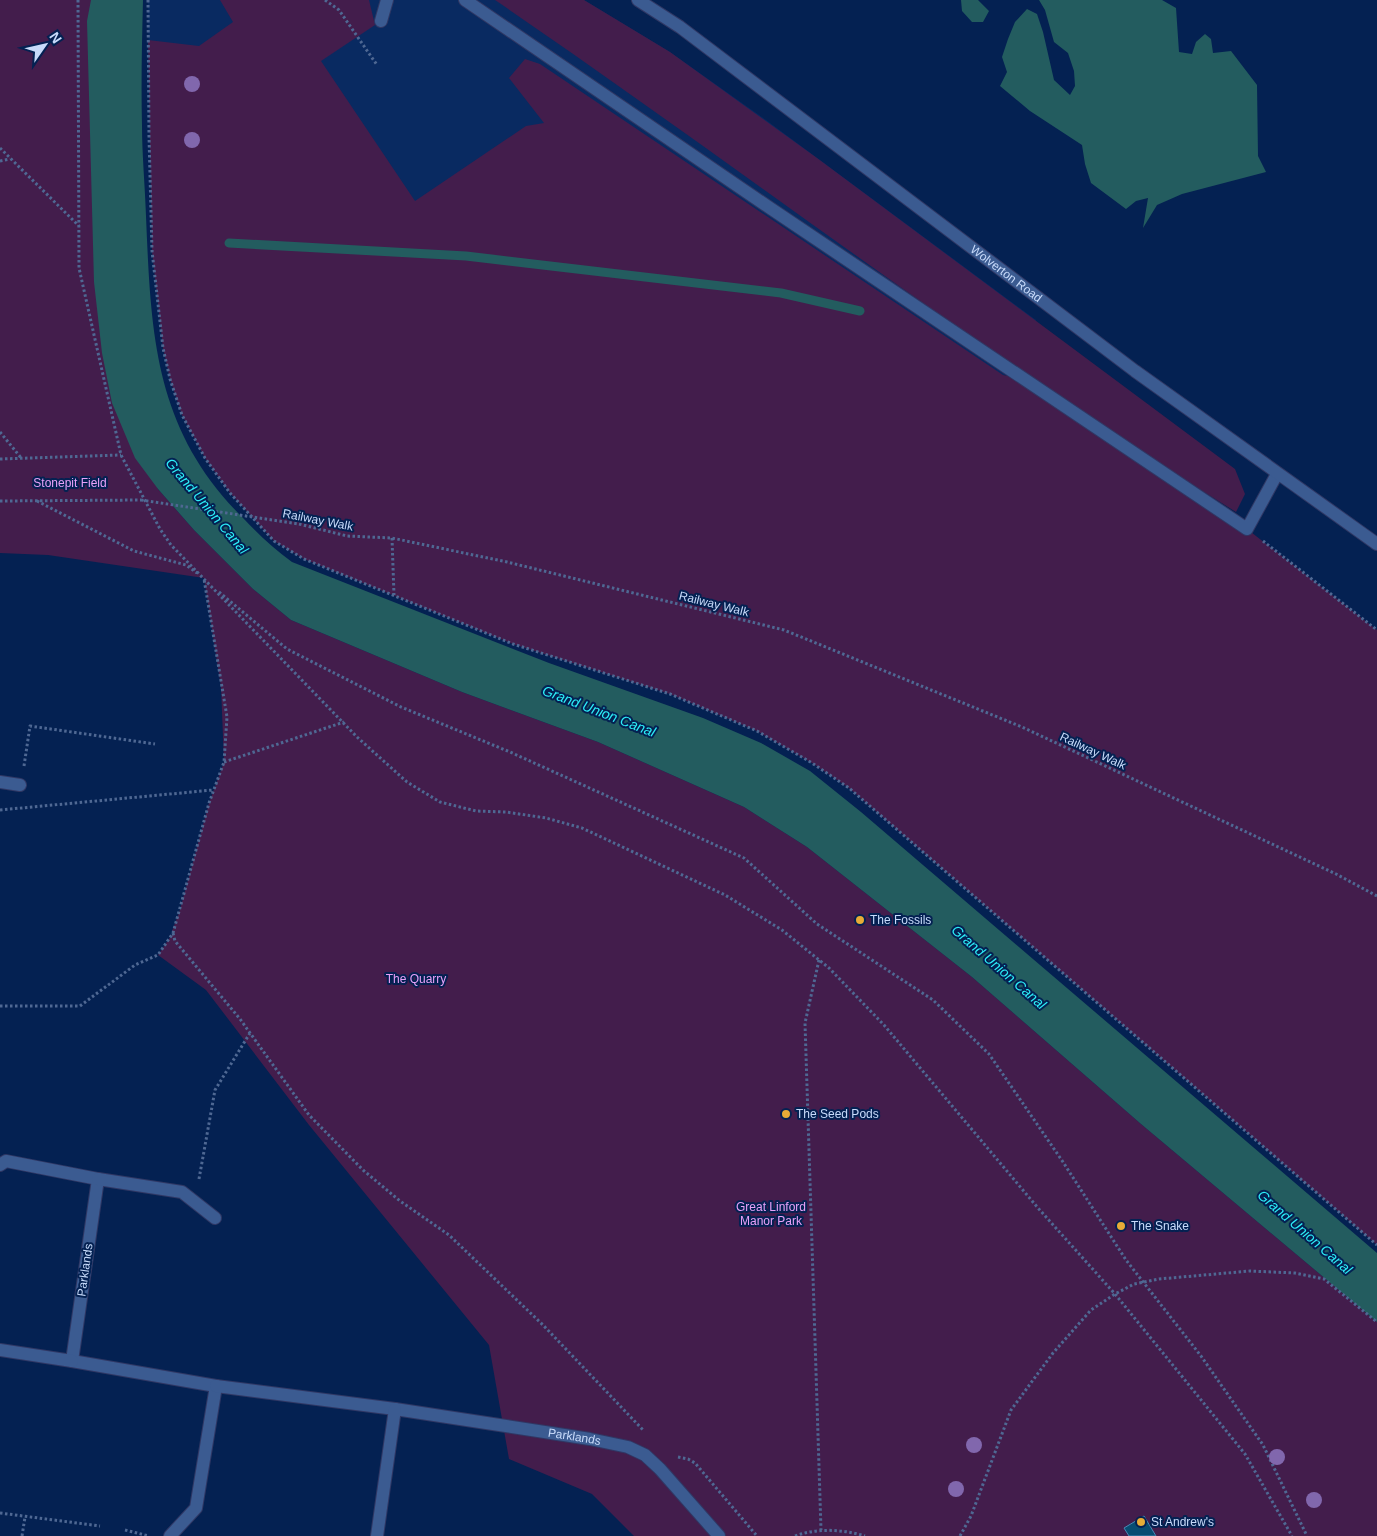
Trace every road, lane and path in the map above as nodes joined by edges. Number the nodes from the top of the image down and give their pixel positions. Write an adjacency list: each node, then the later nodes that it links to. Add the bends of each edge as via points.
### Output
1 (78, 0): 12 (path)
2 (148, 0): 24 (path, via 152,251 163,348 182,415 205,458 230,493 274,541 304,559)
3 (326, 0): 8 (path, via 339,10)
4 (387, 0): 7 (street)
5 (465, 0): 20 (street)
6 (638, 0): 17 (street, Wolverton Road, via 680,27 1044,304)
7 (381, 21)
8 (377, 65)
9 (0, 148): 10 (path)
10 (10, 159): 11 (path); 12 (path)
11 (0, 161)
12 (79, 226): 14 (path, via 79,268)
13 (0, 432): 15 (path)
14 (121, 455): 15 (path); 23 (path, via 160,529)
15 (22, 459): 16 (path)
16 (0, 460)
17 (1277, 474): 20 (street); 22 (street, Wolverton Road)
18 (0, 501): 19 (path, Railway Walk)
19 (37, 501): 21 (path, Railway Walk, bridge, via 141,500 299,524 347,536); 23 (path, via 134,551 186,565)
20 (1247, 529): 25 (path)
21 (392, 538): 24 (path); 34 (path, Railway Walk, via 507,562 784,630 1022,727)
22 (1377, 544)
23 (204, 578): 26 (path); 28 (path, via 227,717); 44 (path, via 287,649 401,707 510,752 744,858 817,924 933,1000 989,1054)
24 (394, 595): 43 (path, via 513,644 670,694 757,731 812,763 848,788)
25 (1377, 630)
26 (344, 722): 28 (path); 36 (path, via 407,782 440,802 476,811 546,818 582,828 725,895 782,930)
27 (155, 744): 30 (path, via 30,726)
28 (224, 762): 31 (path)
29 (0, 782): 30 (street)
30 (20, 785): 32 (path)
31 (214, 790): 32 (path); 35 (path)
32 (16, 809): 33 (path)
33 (0, 810)
34 (1377, 896)
35 (173, 933): 37 (path, via 158,956 135,965 80,1006); 38 (path, via 175,940)
36 (819, 960): 45 (path, via 884,1026); 57 (path, via 805,1023)
37 (0, 1006)
38 (250, 1033): 41 (path, via 215,1090); 51 (path, via 309,1115 363,1170 450,1236 543,1325)
39 (0, 1165): 40 (street, via 6,1161)
40 (98, 1179): 41 (street, via 182,1192); 48 (street, Parklands)
41 (194, 1202): 42 (street)
42 (215, 1218)
43 (1377, 1245)
44 (1143, 1282): 45 (path); 46 (path, via 1210,1273 1295,1273 1324,1279); 68 (path, via 1202,1356 1263,1446)
45 (1115, 1294): 66 (path, via 1091,1310 1053,1353 1011,1410 971,1516); 67 (path, via 1245,1454)
46 (1377, 1322)
47 (0, 1350): 48 (street, Parklands)
48 (72, 1361): 49 (street, Parklands)
49 (216, 1386): 50 (street, Parklands); 60 (street, via 196,1508)
50 (395, 1409): 61 (street); 62 (street, Parklands, via 628,1447 645,1455 660,1469)
51 (645, 1432)
52 (672, 1456): 63 (path, via 695,1463)
53 (0, 1513): 54 (path)
54 (25, 1517): 55 (path); 58 (path)
55 (100, 1526)
56 (125, 1530): 59 (path)
57 (821, 1530): 64 (path); 65 (path)
58 (22, 1536)
59 (149, 1536)
60 (170, 1536)
61 (377, 1536)
62 (719, 1536)
63 (757, 1536)
64 (795, 1536)
65 (865, 1536)
66 (960, 1536)
67 (1292, 1536)
68 (1307, 1536)

